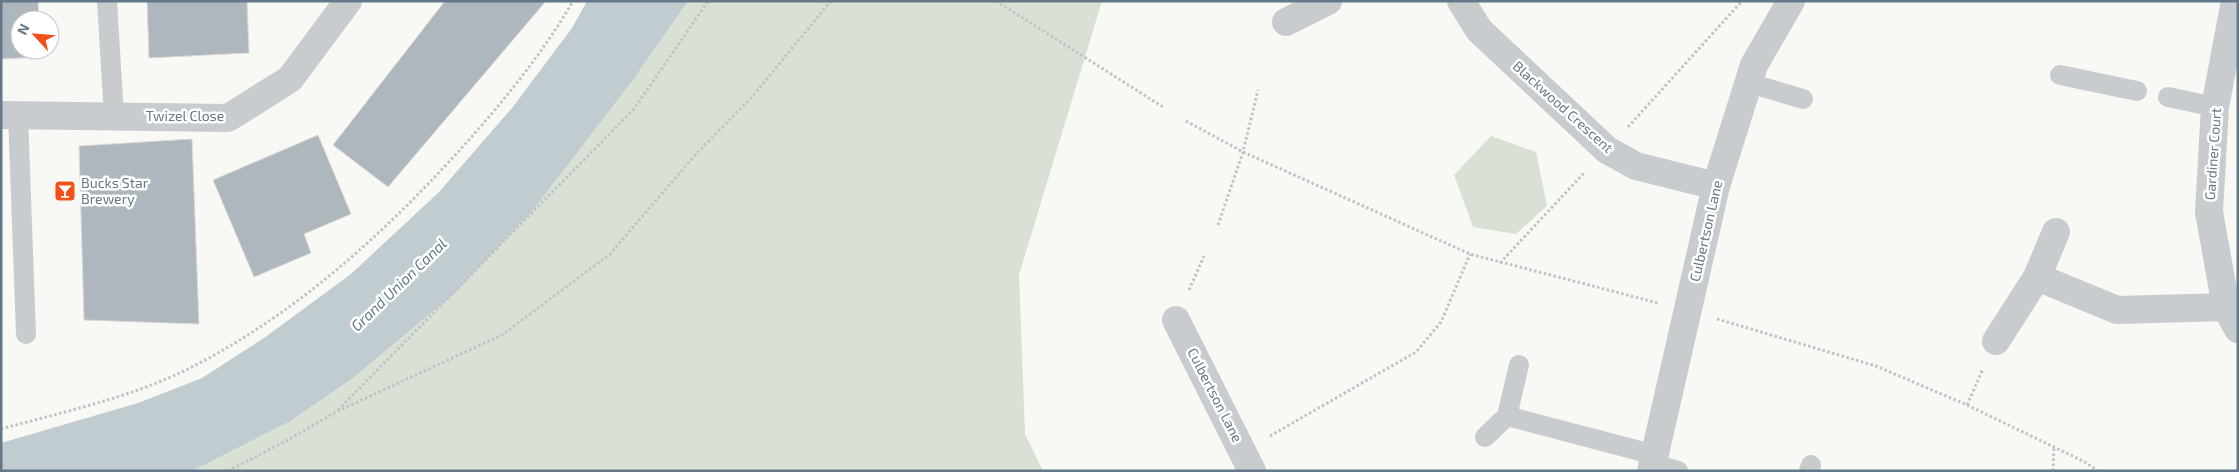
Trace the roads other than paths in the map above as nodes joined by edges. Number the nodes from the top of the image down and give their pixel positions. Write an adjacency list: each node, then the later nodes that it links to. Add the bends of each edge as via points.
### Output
1 (107, 1): 15 (lane)
2 (348, 1): 15 (street, Twizel Close, via 290,79 228,118)
3 (1328, 1): 7 (street)
4 (1461, 1): 16 (street, Blackwood Crescent, via 1479,30 1607,150 1636,166)
5 (1791, 1): 9 (street, Culbertson Lane, via 1754,65)
6 (2235, 1): 13 (street, Gardiner Court)
7 (1286, 22)
8 (2060, 75): 10 (lane)
9 (1748, 83): 12 (lane); 16 (street, Culbertson Lane)
10 (2138, 91)
11 (2168, 97): 13 (lane)
12 (1803, 99)
13 (2215, 107): 19 (street, Gardiner Court, via 2209,212)
14 (10, 115): 15 (street, Twizel Close); 21 (lane)
15 (114, 116)
16 (1716, 186): 27 (street, Culbertson Lane)
17 (2056, 232): 18 (street)
18 (2037, 277): 19 (street, Gardiner Court, via 2117,310); 22 (street)
19 (2232, 318)
20 (1176, 320): 26 (street, Culbertson Lane)
21 (26, 334)
22 (1996, 341)
23 (1519, 365): 24 (lane)
24 (1507, 416): 25 (lane); 27 (lane)
25 (1485, 437)
26 (1248, 461)
27 (1659, 465)

